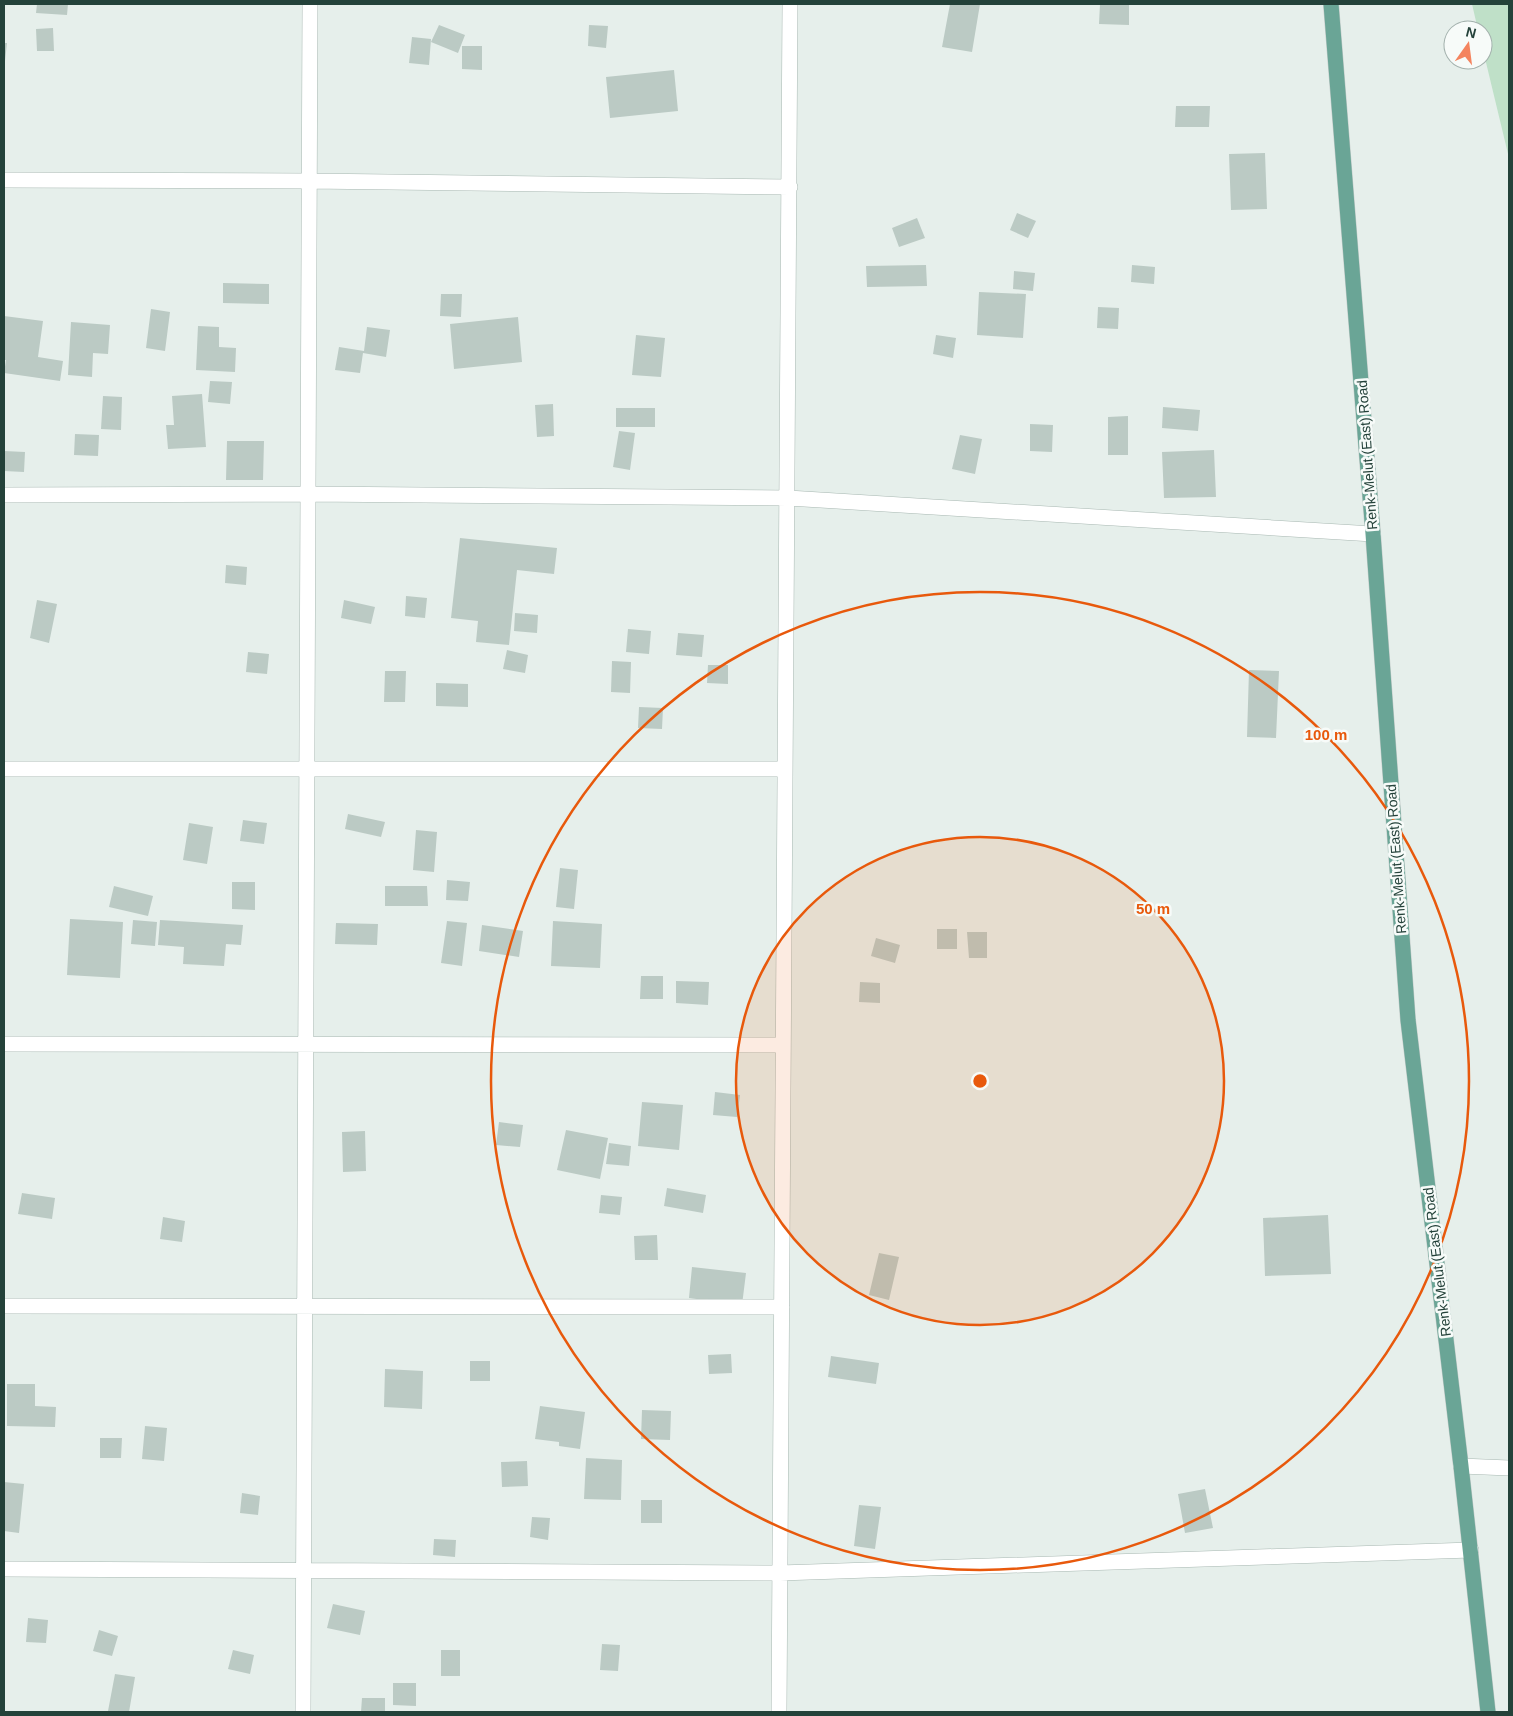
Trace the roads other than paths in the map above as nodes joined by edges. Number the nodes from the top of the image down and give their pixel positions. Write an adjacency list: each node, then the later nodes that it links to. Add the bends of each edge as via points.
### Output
1 (310, 4): 5 (street)
2 (790, 4): 6 (street)
3 (1331, 4): 10 (main road, Renk-Melut (East) Road)
4 (4, 180): 5 (street)
5 (309, 181): 6 (street); 7 (street)
6 (790, 187): 9 (street)
7 (308, 494): 8 (street); 9 (street); 11 (street)
8 (4, 495)
9 (788, 498): 10 (street); 12 (street)
10 (1373, 534): 20 (main road, Renk-Melut (East) Road, via 1408,1020)
11 (307, 769): 12 (street); 13 (street); 15 (street)
12 (785, 769): 16 (street)
13 (4, 770)
14 (4, 1044): 15 (street)
15 (306, 1044): 16 (street); 18 (street)
16 (783, 1045): 19 (street)
17 (4, 1306): 18 (street)
18 (305, 1306): 19 (street); 24 (street)
19 (782, 1307): 25 (street)
20 (1461, 1466): 21 (street); 22 (main road, Renk-Melut (East) Road)
21 (1509, 1468)
22 (1470, 1550): 25 (street); 28 (main road, Renk-Melut (East) Road)
23 (4, 1569): 24 (street)
24 (304, 1571): 25 (street); 26 (street)
25 (780, 1573): 27 (street)
26 (303, 1712)
27 (779, 1712)
28 (1488, 1712)

